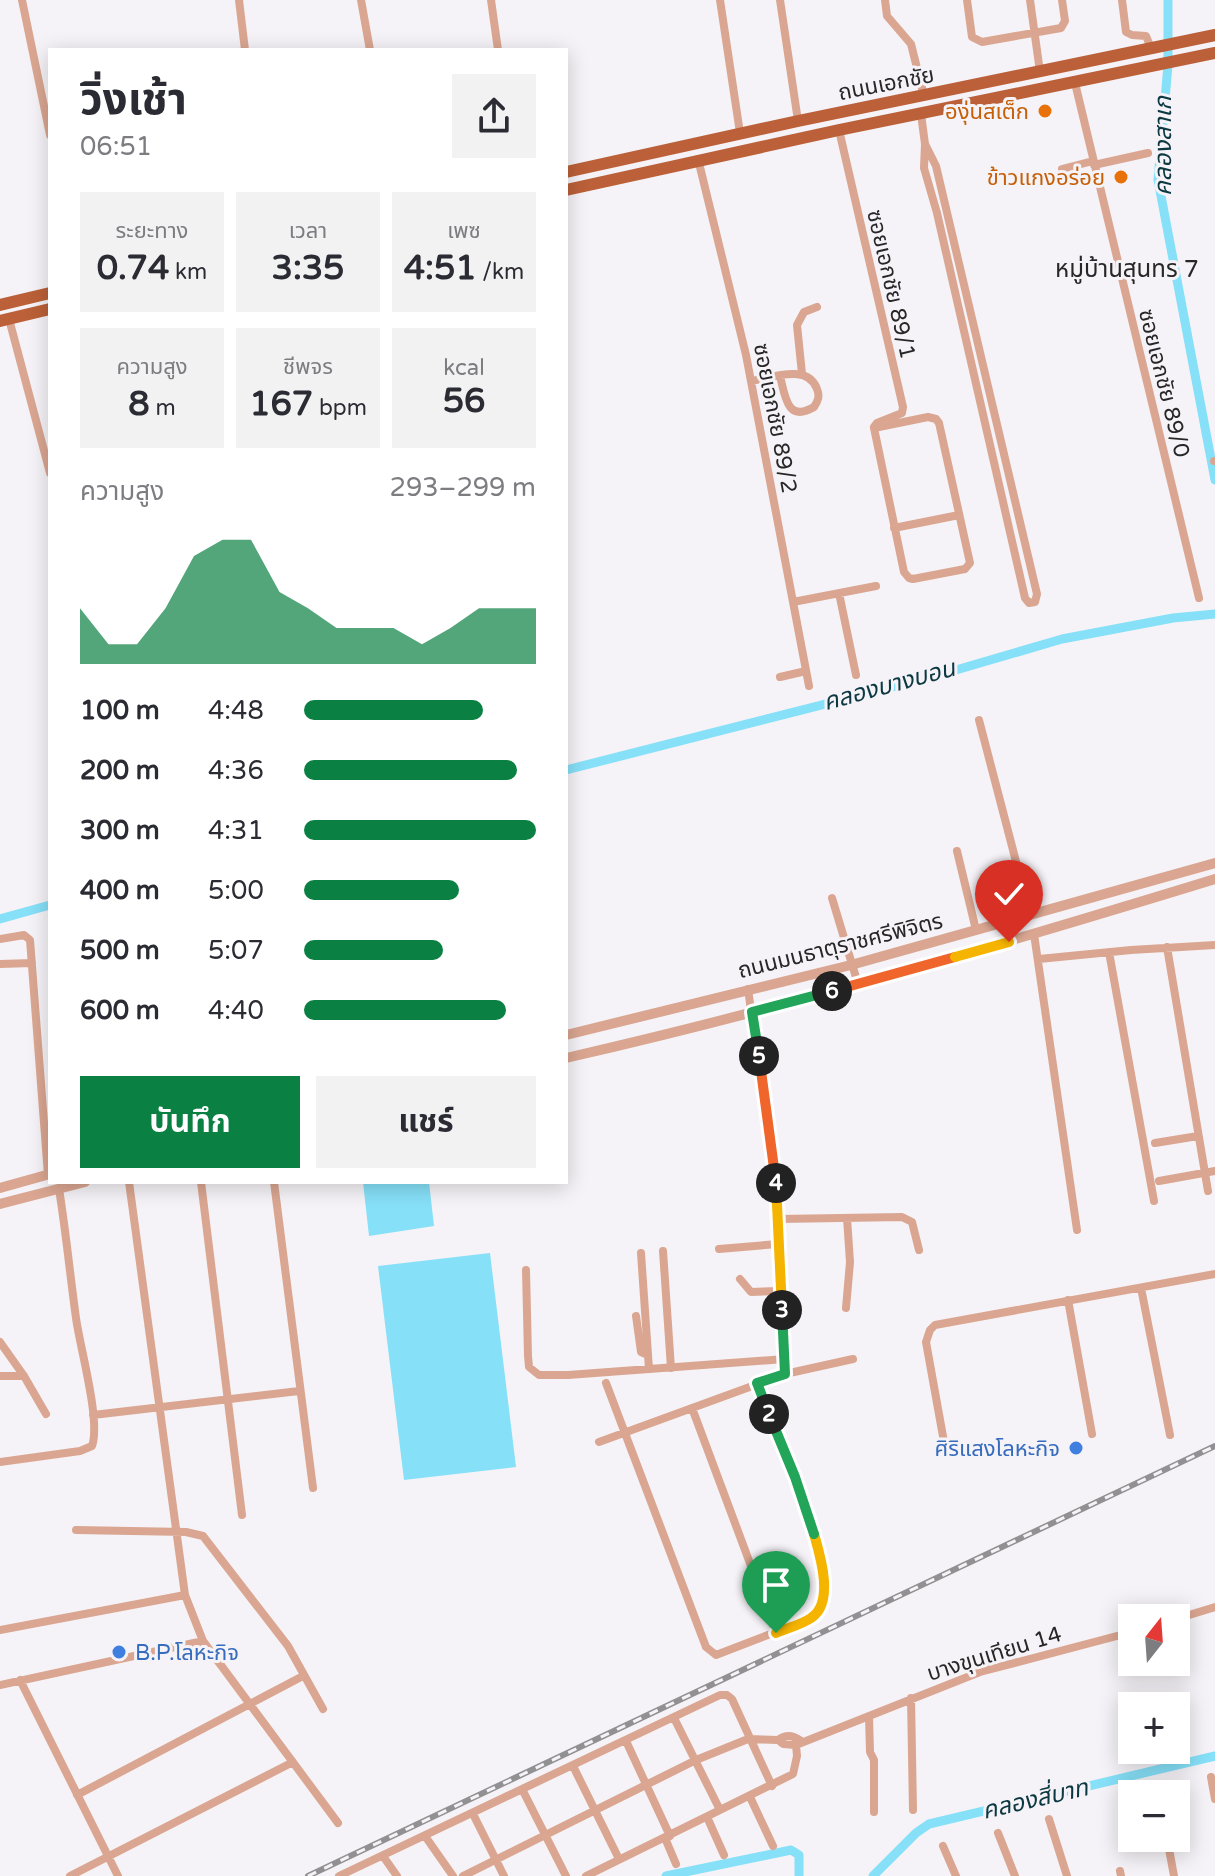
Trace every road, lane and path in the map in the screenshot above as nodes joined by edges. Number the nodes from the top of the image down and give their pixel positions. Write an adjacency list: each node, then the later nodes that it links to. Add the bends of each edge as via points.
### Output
1 (22, 0): 24 (street)
2 (239, 0): 14 (street)
3 (361, 0): 15 (street)
4 (491, 0): 16 (street)
5 (720, 0): 26 (street)
6 (780, 0): 23 (street)
7 (885, 0): 21 (street, via 887,16 911,44)
8 (967, 0): 12 (street, via 976,41)
9 (1030, 0): 12 (street)
10 (1062, 0): 12 (street, via 1061,28)
11 (1122, 0): 17 (street, via 1126,32 1146,36)
12 (1034, 32): 19 (street)
13 (1215, 35): 17 (main road, ถนนเอกชัย)
14 (245, 48)
15 (370, 48)
16 (498, 48)
17 (1154, 48): 19 (main road, ถนนเอกชัย)
18 (1215, 53): 20 (main road, ถนนเอกชัย)
19 (1040, 72): 21 (main road, ถนนเอกชัย)
20 (1075, 83): 22 (main road, ถนนเอกชัย); 30 (street, ซอยเอกชัย 89/0)
21 (924, 96): 23 (main road, ถนนเอกชัย)
22 (921, 114): 25 (main road, ถนนเอกชัย); 27 (street)
23 (798, 121): 26 (main road, ถนนเอกชัย)
24 (48, 125)
25 (839, 130): 29 (main road, ถนนเอกชัย); 42 (street, ซอยเอกชัย 89/1, via 903,407 902,413)
26 (740, 133): 32 (main road, ถนนเอกชัย)
27 (925, 144): 27 (street, via 936,166 1007,458 1035,602 1025,598 924,168)
28 (1148, 153): 30 (street)
29 (698, 159): 33 (main road, ถนนเอกชัย); 41 (street, ซอยเอกชัย 89/2)
30 (1093, 163): 31 (street); 48 (street, ซอยเอกชัย 89/0)
31 (1062, 169)
32 (568, 172)
33 (568, 190)
34 (48, 293): 35 (main road)
35 (0, 305)
36 (817, 307): 39 (street, via 804,312 797,325)
37 (48, 309): 38 (main road)
38 (5, 320): 43 (street)
39 (802, 374): 40 (street); 40 (street, via 814,382 819,396 814,407 803,412 788,405)
40 (780, 376): 41 (street)
41 (751, 381): 49 (street, ซอยเอกชัย 89/2)
42 (874, 428): 44 (street, via 936,419); 45 (street)
43 (48, 466)
44 (959, 515): 45 (street); 45 (street, via 970,563 965,569 909,578)
45 (894, 528)
46 (876, 586): 47 (street)
47 (839, 593): 49 (street); 51 (street)
48 (1199, 598)
49 (793, 602): 50 (street, ซอยเอกชัย 89/2)
50 (806, 671): 52 (street); 53 (street, ซอยเอกชัย 89/2)
51 (856, 675)
52 (780, 677)
53 (809, 686)
54 (979, 720): 59 (street)
55 (957, 851): 60 (street)
56 (1215, 863): 59 (street, ถนนมนธาตุราชศรีพิจิตร)
57 (1215, 879): 61 (street, ถนนมนธาตุราชศรีพิจิตร)
58 (832, 898): 69 (street)
59 (1030, 915): 60 (street, ถนนมนธาตุราชศรีพิจิตร)
60 (976, 930): 69 (street, ถนนมนธาตุราชศรีพิจิตร)
61 (1034, 934): 66 (street); 70 (street, ถนนมนธาตุราชศรีพิจิตร)
62 (0, 939): 67 (street, via 28,937)
63 (1215, 945): 64 (street)
64 (1167, 947): 65 (street); 77 (street)
65 (1109, 952): 66 (street); 90 (street)
66 (1039, 959): 94 (street)
67 (32, 963): 68 (street); 75 (street)
68 (0, 964)
69 (851, 965): 70 (street); 71 (street, ถนนมนธาตุราชศรีพิจิตร)
70 (858, 984): 72 (street, ถนนมนธาตุราชศรีพิจิตร)
71 (748, 989): 72 (street); 73 (street, ถนนมนธาตุราชศรีพิจิตร)
72 (752, 1012): 76 (street, ถนนมนธาตุราชศรีพิจิตร); 93 (street)
73 (568, 1034)
74 (48, 1053): 75 (street)
75 (39, 1054): 79 (street)
76 (568, 1058)
77 (1198, 1136): 78 (street); 80 (street)
78 (1155, 1143)
79 (48, 1162)
80 (1210, 1172): 82 (street); 89 (street)
81 (48, 1174): 87 (street)
82 (1159, 1181)
83 (78, 1184): 88 (street)
84 (129, 1184): 122 (street)
85 (201, 1184): 120 (street)
86 (274, 1184): 119 (street)
87 (0, 1188)
88 (59, 1189): 91 (street); 124 (street)
89 (1208, 1191)
90 (1154, 1201)
91 (0, 1204)
92 (847, 1218): 93 (street); 97 (street, via 907,1219); 106 (street)
93 (779, 1219): 95 (street)
94 (1077, 1230)
95 (778, 1244): 96 (street); 104 (street)
96 (719, 1249)
97 (919, 1250)
98 (663, 1251): 112 (street)
99 (641, 1253): 109 (street)
100 (526, 1270): 113 (street, via 533,1372 548,1376)
101 (1215, 1275): 103 (street)
102 (740, 1279): 104 (street, via 751,1292)
103 (1141, 1288): 105 (street); 127 (street)
104 (780, 1291): 110 (street)
105 (1068, 1300): 126 (street); 129 (street, via 930,1330 926,1342)
106 (846, 1308)
107 (636, 1316): 109 (street, via 641,1352)
108 (0, 1342): 116 (street)
109 (648, 1355): 113 (street)
110 (785, 1359): 112 (street); 114 (street)
111 (853, 1359): 114 (street)
112 (671, 1368): 113 (street)
113 (649, 1369)
114 (785, 1374): 118 (street)
115 (0, 1376): 116 (street)
116 (24, 1376): 123 (street)
117 (606, 1383): 125 (street)
118 (757, 1383): 121 (street); 139 (street, via 795,1477 824,1571 818,1611)
119 (299, 1391): 120 (street); 131 (street)
120 (227, 1401): 122 (street); 132 (street)
121 (692, 1408): 125 (street); 139 (street)
122 (159, 1409): 124 (street); 134 (street)
123 (46, 1414)
124 (93, 1415): 130 (street, via 94,1440 87,1450)
125 (625, 1432): 128 (street); 139 (street, via 706,1647 723,1655)
126 (1092, 1434)
127 (1170, 1435)
128 (599, 1442)
129 (944, 1442)
130 (0, 1462)
131 (313, 1488)
132 (242, 1515)
133 (76, 1530): 134 (street)
134 (176, 1532): 135 (street); 142 (street, via 196,1532 210,1543 288,1646)
135 (185, 1595): 138 (street); 141 (street)
136 (1215, 1607): 137 (street)
137 (1190, 1615)
138 (0, 1630)
139 (776, 1633)
140 (1118, 1636): 145 (street, บางขุนเทียน 14, via 980,1672)
141 (203, 1641): 143 (street); 146 (street)
142 (303, 1676): 146 (street); 147 (street)
143 (20, 1680): 144 (street); 160 (street)
144 (0, 1685)
145 (911, 1698): 148 (street, บางขุนเทียน 14); 164 (street)
146 (249, 1704): 154 (street); 160 (street)
147 (323, 1709)
148 (869, 1716): 152 (street, บางขุนเทียน 14); 166 (street)
149 (674, 1718): 150 (street, via 727,1695); 151 (street); 153 (street)
150 (748, 1739): 152 (street); 153 (street); 158 (street)
151 (626, 1741): 155 (street); 157 (street)
152 (804, 1741): 158 (street, via 793,1774)
153 (696, 1760): 157 (street); 163 (street)
154 (293, 1762): 170 (street); 180 (street)
155 (573, 1766): 159 (street); 165 (street)
156 (1211, 1777): 162 (street)
157 (648, 1786): 165 (street); 174 (street)
158 (772, 1786): 161 (street)
159 (522, 1789): 167 (street); 173 (street)
160 (77, 1795): 180 (street)
161 (750, 1797): 163 (street); 175 (street)
162 (1215, 1799)
163 (720, 1810): 168 (street)
164 (913, 1810)
165 (596, 1812): 173 (street); 181 (street)
166 (874, 1812)
167 (473, 1814): 172 (street); 182 (street)
168 (707, 1817): 174 (street); 178 (street)
169 (1049, 1819): 195 (street)
170 (338, 1823)
171 (998, 1833): 194 (street)
172 (425, 1836): 179 (street); 188 (street)
173 (546, 1836): 182 (street); 191 (street)
174 (667, 1837): 181 (street); 183 (street)
175 (773, 1846)
176 (943, 1846): 193 (street)
177 (1170, 1852): 196 (street)
178 (724, 1855)
179 (383, 1856): 186 (street); 187 (street)
180 (108, 1857): 184 (street); 185 (street)
181 (619, 1859): 192 (street)
182 (496, 1861): 189 (street); 190 (street)
183 (676, 1864)
184 (70, 1876)
185 (118, 1876)
186 (339, 1876)
187 (397, 1876)
188 (453, 1876)
189 (463, 1876)
190 (504, 1876)
191 (566, 1876)
192 (586, 1876)
193 (956, 1876)
194 (1015, 1876)
195 (1067, 1876)
196 (1174, 1876)

